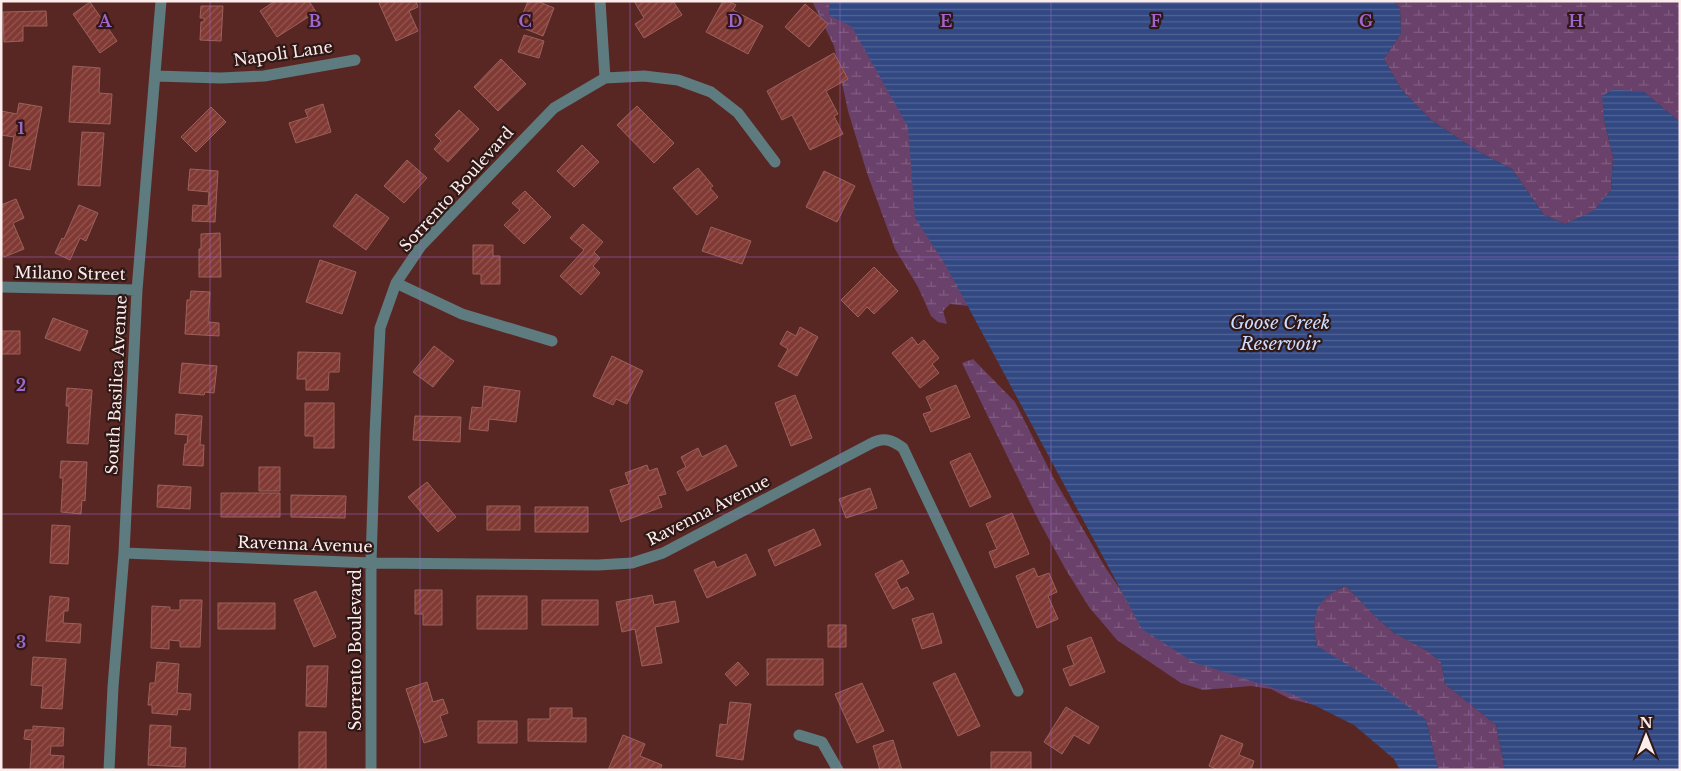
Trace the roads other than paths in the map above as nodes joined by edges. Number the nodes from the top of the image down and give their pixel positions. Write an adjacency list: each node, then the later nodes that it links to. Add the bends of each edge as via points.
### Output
1 (161, 1): 4 (street, South Basilica Avenue)
2 (600, 1): 5 (street)
3 (355, 60): 4 (street, Napoli Lane, via 264,76)
4 (156, 76): 9 (street, South Basilica Avenue)
5 (606, 78): 6 (street, Sorrento Boulevard, via 644,76 678,80 711,92 738,113); 7 (street, Sorrento Boulevard, via 554,108 421,246)
6 (775, 162)
7 (396, 283): 10 (street, via 462,314); 12 (street, Sorrento Boulevard, via 380,328)
8 (1, 287): 9 (street, Milano Street)
9 (137, 290): 11 (street, South Basilica Avenue)
10 (552, 341)
11 (124, 553): 12 (street, Ravenna Avenue); 15 (street, South Basilica Avenue)
12 (371, 564): 13 (street, Ravenna Avenue, via 632,564 663,554 880,439 893,441 903,448); 16 (street, Sorrento Boulevard)
13 (1018, 691)
14 (800, 735): 17 (street, via 822,742)
15 (109, 770)
16 (371, 770)
17 (838, 770)

